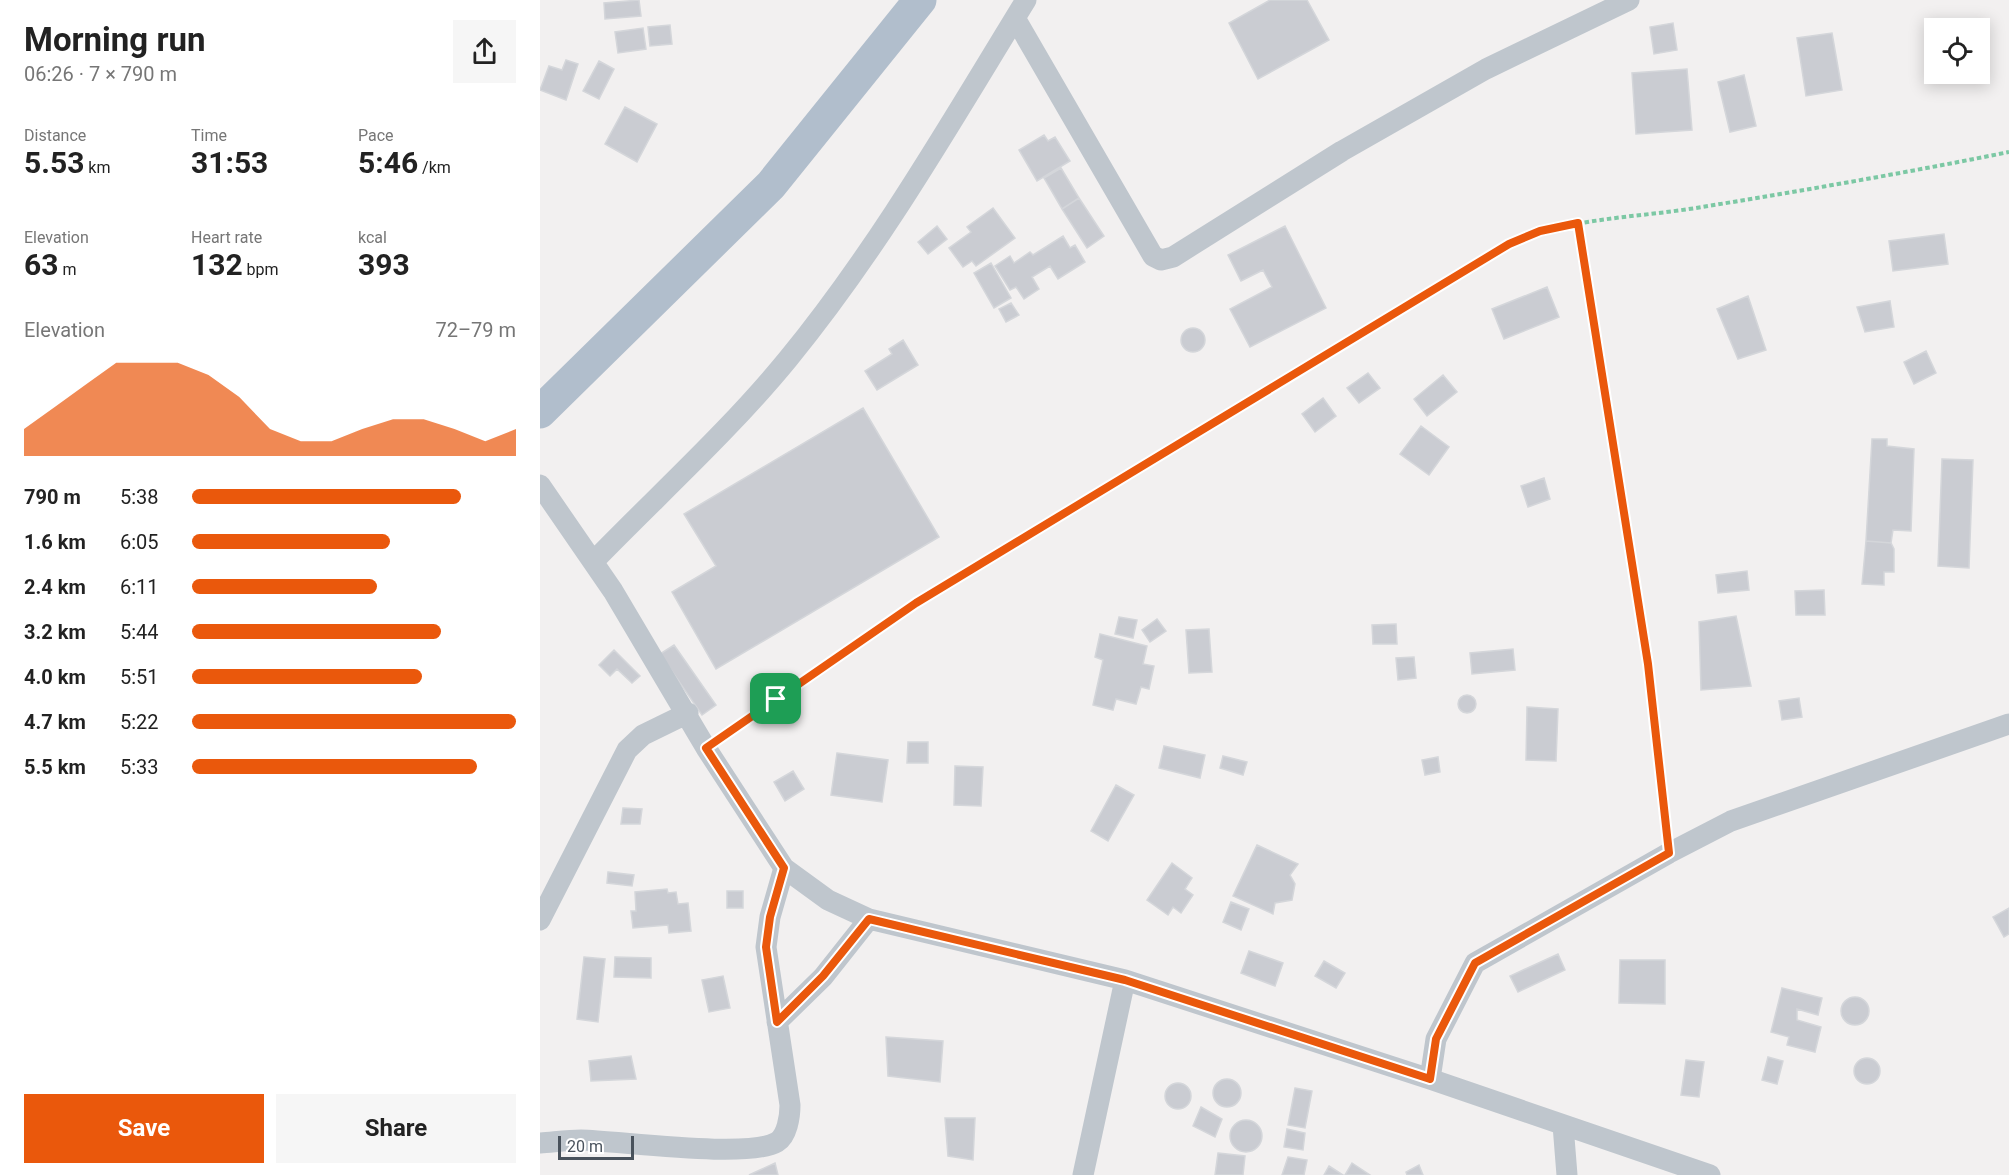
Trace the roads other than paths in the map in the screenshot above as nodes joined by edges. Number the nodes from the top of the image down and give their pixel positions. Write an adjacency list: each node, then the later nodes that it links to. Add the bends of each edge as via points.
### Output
1 (920, 0): 4 (main road, via 771,185)
2 (1629, 0): 3 (street, via 1486,69 1342,151 1173,257 1161,260 1153,256)
3 (1021, 9): 6 (street, via 900,205 809,333 768,382)
4 (540, 412)
5 (540, 485): 6 (street)
6 (593, 562): 7 (street)
7 (688, 713): 9 (street, via 706,748); 11 (street, via 643,735 627,750)
8 (2009, 724): 14 (street, via 1731,821 1475,963 1436,1039)
9 (784, 868): 10 (street, via 828,900); 13 (street, via 766,947)
10 (869, 919): 12 (street); 13 (street, via 823,976)
11 (540, 920)
12 (1125, 980): 14 (street); 17 (street)
13 (777, 1022): 16 (street, via 790,1105 789,1120 779,1141 766,1147 718,1149 580,1140)
14 (1430, 1079): 15 (street)
15 (1563, 1125): 18 (street); 19 (street)
16 (540, 1143)
17 (1083, 1175)
18 (1567, 1175)
19 (1710, 1175)

